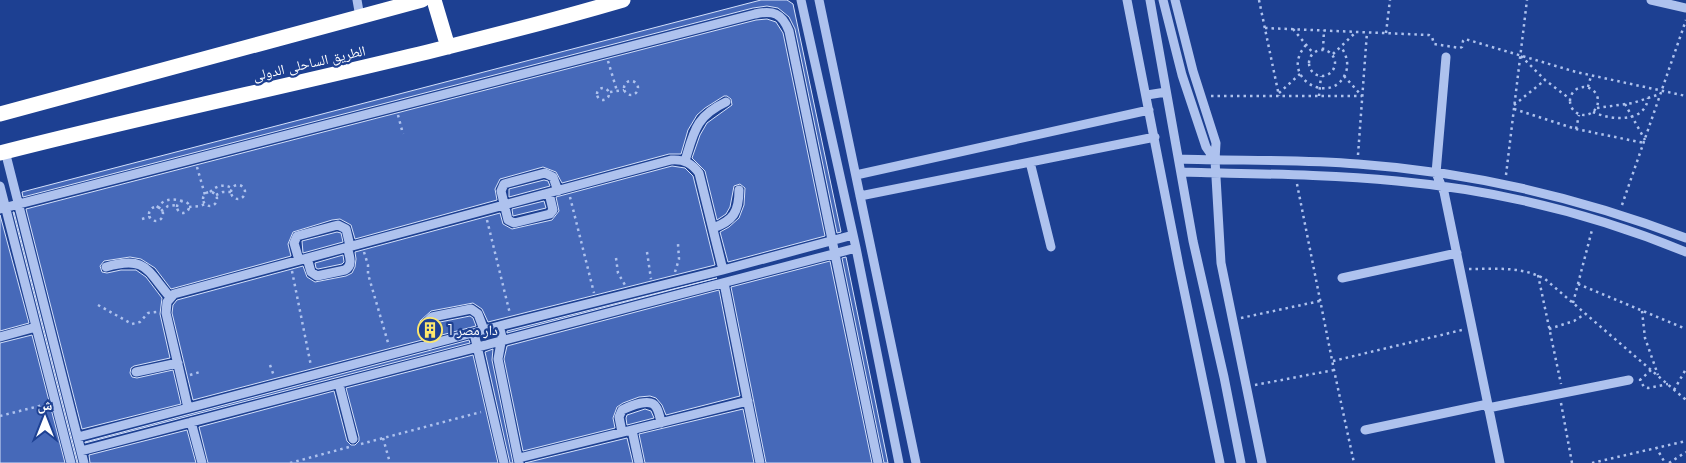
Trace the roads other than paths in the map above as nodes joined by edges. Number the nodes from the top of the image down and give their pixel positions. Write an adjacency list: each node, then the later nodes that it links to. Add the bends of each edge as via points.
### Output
1 (357, 0): 13 (street)
2 (422, 0): 13 (highway)
3 (434, 0): 14 (highway)
4 (623, 0): 14 (highway, الطريق الساحلى الدولى)
5 (802, 0): 42 (street)
6 (819, 0): 30 (street)
7 (1127, 0): 17 (street)
8 (1150, 0): 16 (street)
9 (1163, 0): 24 (street, via 1182,75 1206,147)
10 (1175, 0): 24 (street, via 1216,144)
11 (1651, 0): 12 (street)
12 (1686, 8)
13 (360, 17): 20 (highway)
14 (448, 47): 22 (highway, الطريق الساحلى الدولى)
15 (1446, 57): 29 (street)
16 (1166, 92): 17 (street); 23 (street)
17 (1146, 94): 19 (street)
18 (726, 102): 25 (street, via 701,119)
19 (1149, 110): 21 (street); 30 (street)
20 (0, 114)
21 (1155, 136): 26 (street); 40 (street)
22 (2, 152): 36 (street)
23 (1179, 159): 24 (street); 27 (street)
24 (1215, 160): 28 (street); 29 (street, via 1357,164)
25 (685, 161): 34 (street, via 671,160); 41 (street, via 699,173)
26 (1030, 162): 35 (street); 47 (street)
27 (1181, 172): 28 (street); 39 (street)
28 (1216, 173): 32 (street, via 1372,178); 92 (street, via 1221,263)
29 (1436, 173): 32 (street); 43 (street, via 1562,197)
30 (856, 175): 35 (street)
31 (0, 186): 38 (street)
32 (1443, 186): 48 (street, via 1517,200 1594,220); 49 (street)
33 (739, 190): 41 (street, via 739,203 734,215 725,224)
34 (554, 192): 37 (street); 37 (street, via 550,214 511,222); 37 (street, via 553,178 541,174 504,184 501,191)
35 (860, 196): 89 (street)
36 (18, 204): 38 (street); 44 (street, via 772,12 780,16 789,31); 77 (street)
37 (504, 205): 45 (street)
38 (2, 210): 58 (street)
39 (1189, 216): 40 (street); 91 (street)
40 (1171, 221): 90 (street)
41 (713, 228): 53 (street)
42 (853, 235): 44 (street); 46 (street)
43 (1686, 238): 48 (street)
44 (832, 241): 50 (street); 53 (street)
45 (349, 247): 51 (street); 51 (street, via 351,262 345,270 317,276); 51 (street, via 346,230 334,226 297,236 294,243)
46 (856, 248): 50 (street); 88 (street)
47 (1051, 248)
48 (1684, 251)
49 (1457, 253): 54 (street); 70 (street)
50 (834, 254): 55 (street); 87 (street)
51 (298, 260): 56 (street)
52 (106, 266): 56 (street, via 142,265)
53 (723, 270): 57 (street)
54 (1342, 278)
55 (724, 283): 62 (street); 69 (street)
56 (170, 297): 65 (street, via 166,313)
57 (498, 326): 59 (street); 62 (street)
58 (36, 327): 61 (street); 81 (street)
59 (484, 330): 60 (street); 63 (street, via 478,314 471,309 432,317 426,323)
60 (474, 333): 63 (street); 64 (street)
61 (0, 337)
62 (501, 342): 64 (street); 80 (street, via 498,360)
63 (429, 344): 71 (street)
64 (478, 348): 68 (street); 84 (street)
65 (178, 363): 66 (street); 71 (street)
66 (136, 372)
67 (1629, 380): 70 (street)
68 (339, 384): 72 (street); 78 (street)
69 (748, 401): 73 (street); 86 (street)
70 (1488, 406): 75 (street); 93 (street)
71 (188, 408): 77 (street)
72 (191, 422): 79 (street); 83 (street)
73 (661, 423): 74 (street); 76 (street, via 657,407 649,402 622,410 619,416)
74 (632, 430): 76 (street); 85 (street)
75 (1365, 430)
76 (622, 432): 80 (street)
77 (78, 438): 79 (street)
78 (353, 439)
79 (81, 451): 82 (street)
80 (519, 461)
81 (71, 463)
82 (84, 463)
83 (202, 463)
84 (504, 463)
85 (639, 463)
86 (760, 463)
87 (878, 463)
88 (899, 463)
89 (916, 463)
90 (1220, 463)
91 (1241, 463)
92 (1262, 463)
93 (1500, 463)

